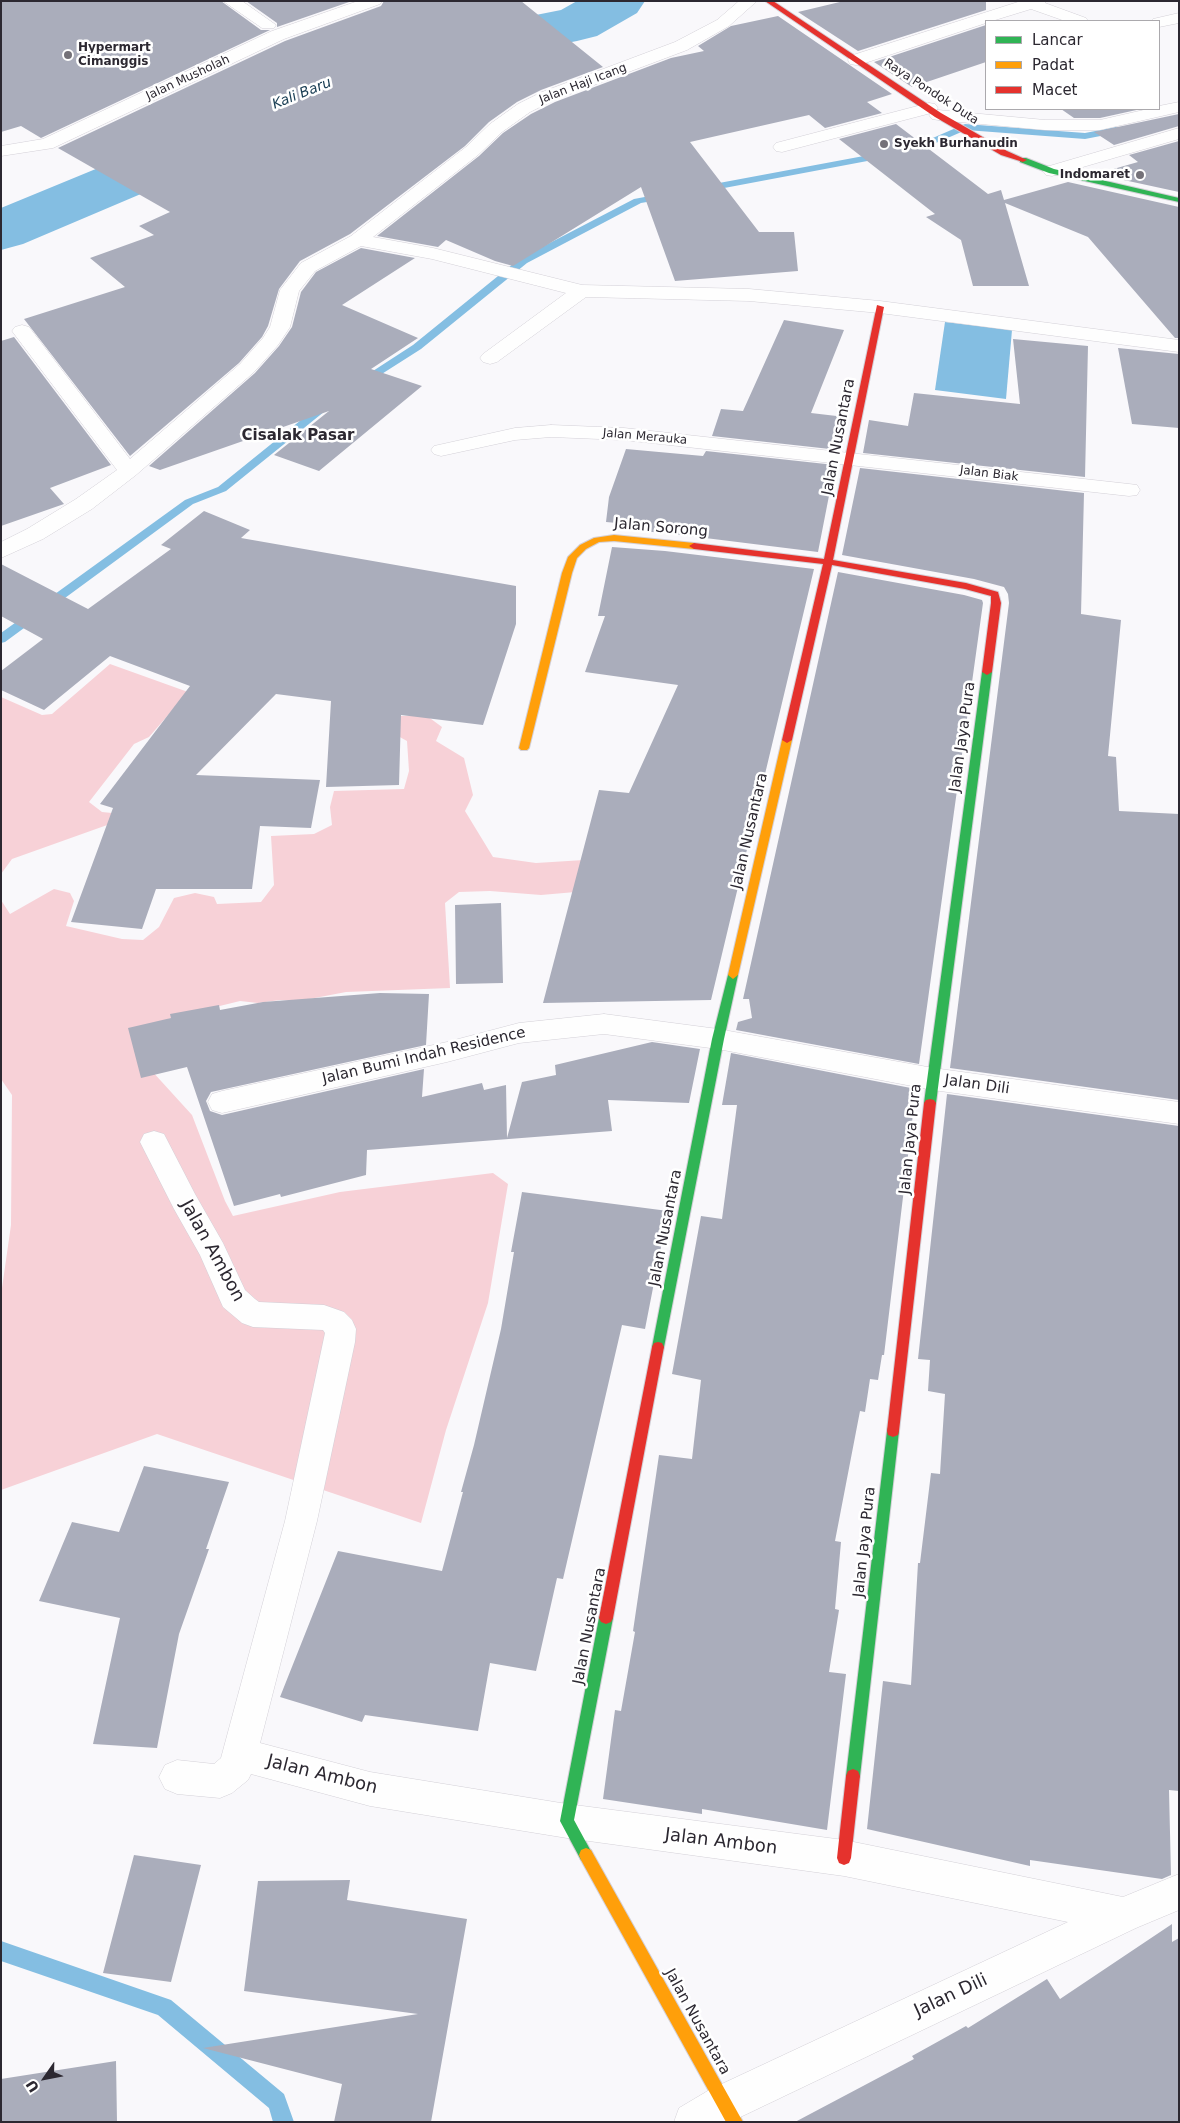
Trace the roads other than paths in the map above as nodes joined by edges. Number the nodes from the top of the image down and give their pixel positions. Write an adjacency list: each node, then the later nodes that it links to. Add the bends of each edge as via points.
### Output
1 (231, 1): 9 (street)
2 (374, 1): 15 (street, Jalan Musholah, via 278,35 47,144)
3 (749, 1): 18 (street, Jalan Haji Icang, via 723,22 681,46 524,108)
4 (768, 1): 10 (street, Raya Pondok Duta)
5 (1035, 2): 7 (street); 10 (street)
6 (1179, 18): 8 (street)
7 (1078, 20)
8 (1160, 22)
9 (268, 25)
10 (856, 60): 12 (street, Raya Pondok Duta)
11 (1179, 107): 12 (street, via 1100,125 1045,125)
12 (939, 115): 14 (street); 16 (street, Raya Pondok Duta, via 990,146)
13 (1179, 133): 16 (street)
14 (782, 147)
15 (1, 151)
16 (1052, 170): 17 (street, Raya Pondok Duta)
17 (1179, 200)
18 (358, 240): 19 (street, via 434,254); 26 (street, Jalan Haji Icang, via 308,267 290,290 280,327 271,341 247,368)
19 (582, 291): 20 (street, via 749,294); 23 (street)
20 (880, 307): 22 (street); 25 (street, Jalan Nusantara)
21 (22, 332): 26 (street)
22 (1179, 346)
23 (490, 358)
24 (441, 450): 25 (street, Jalan Merauka, via 515,434 551,430 624,434)
25 (850, 458): 27 (street, Jalan Biak); 29 (street, Jalan Nusantara)
26 (129, 471): 28 (street, Jalan Haji Icang, via 84,504)
27 (1129, 490)
28 (1, 551)
29 (828, 562): 30 (street, Jalan Sorong, via 614,538 597,540 583,547 573,556 567,573); 31 (street, Jalan Nusantara); 32 (street, Jalan Jaya Pura, via 995,594)
30 (524, 748)
31 (718, 1039): 32 (street, Jalan Dili); 33 (street, Jalan Bumi Indah Residence, via 604,1024 519,1033); 38 (street, Jalan Nusantara)
32 (933, 1079): 34 (street, Jalan Dili); 39 (street, Jalan Jaya Pura)
33 (222, 1102)
34 (1179, 1113)
35 (154, 1142): 36 (street, Jalan Ambon, via 234,1298 244,1308 253,1314 324,1318 334,1321 341,1329 301,1521)
36 (240, 1754): 37 (street, via 236,1768 220,1781); 38 (street, Jalan Ambon, via 370,1789)
37 (176, 1777)
38 (567, 1822): 39 (street, Jalan Ambon); 42 (street, Jalan Nusantara)
39 (844, 1858): 41 (street, Jalan Ambon)
40 (1179, 1892): 41 (street, Jalan Dili)
41 (1123, 1915): 42 (street, Jalan Dili)
42 (730, 2112): 43 (street, Jalan Dili)
43 (693, 2122)

